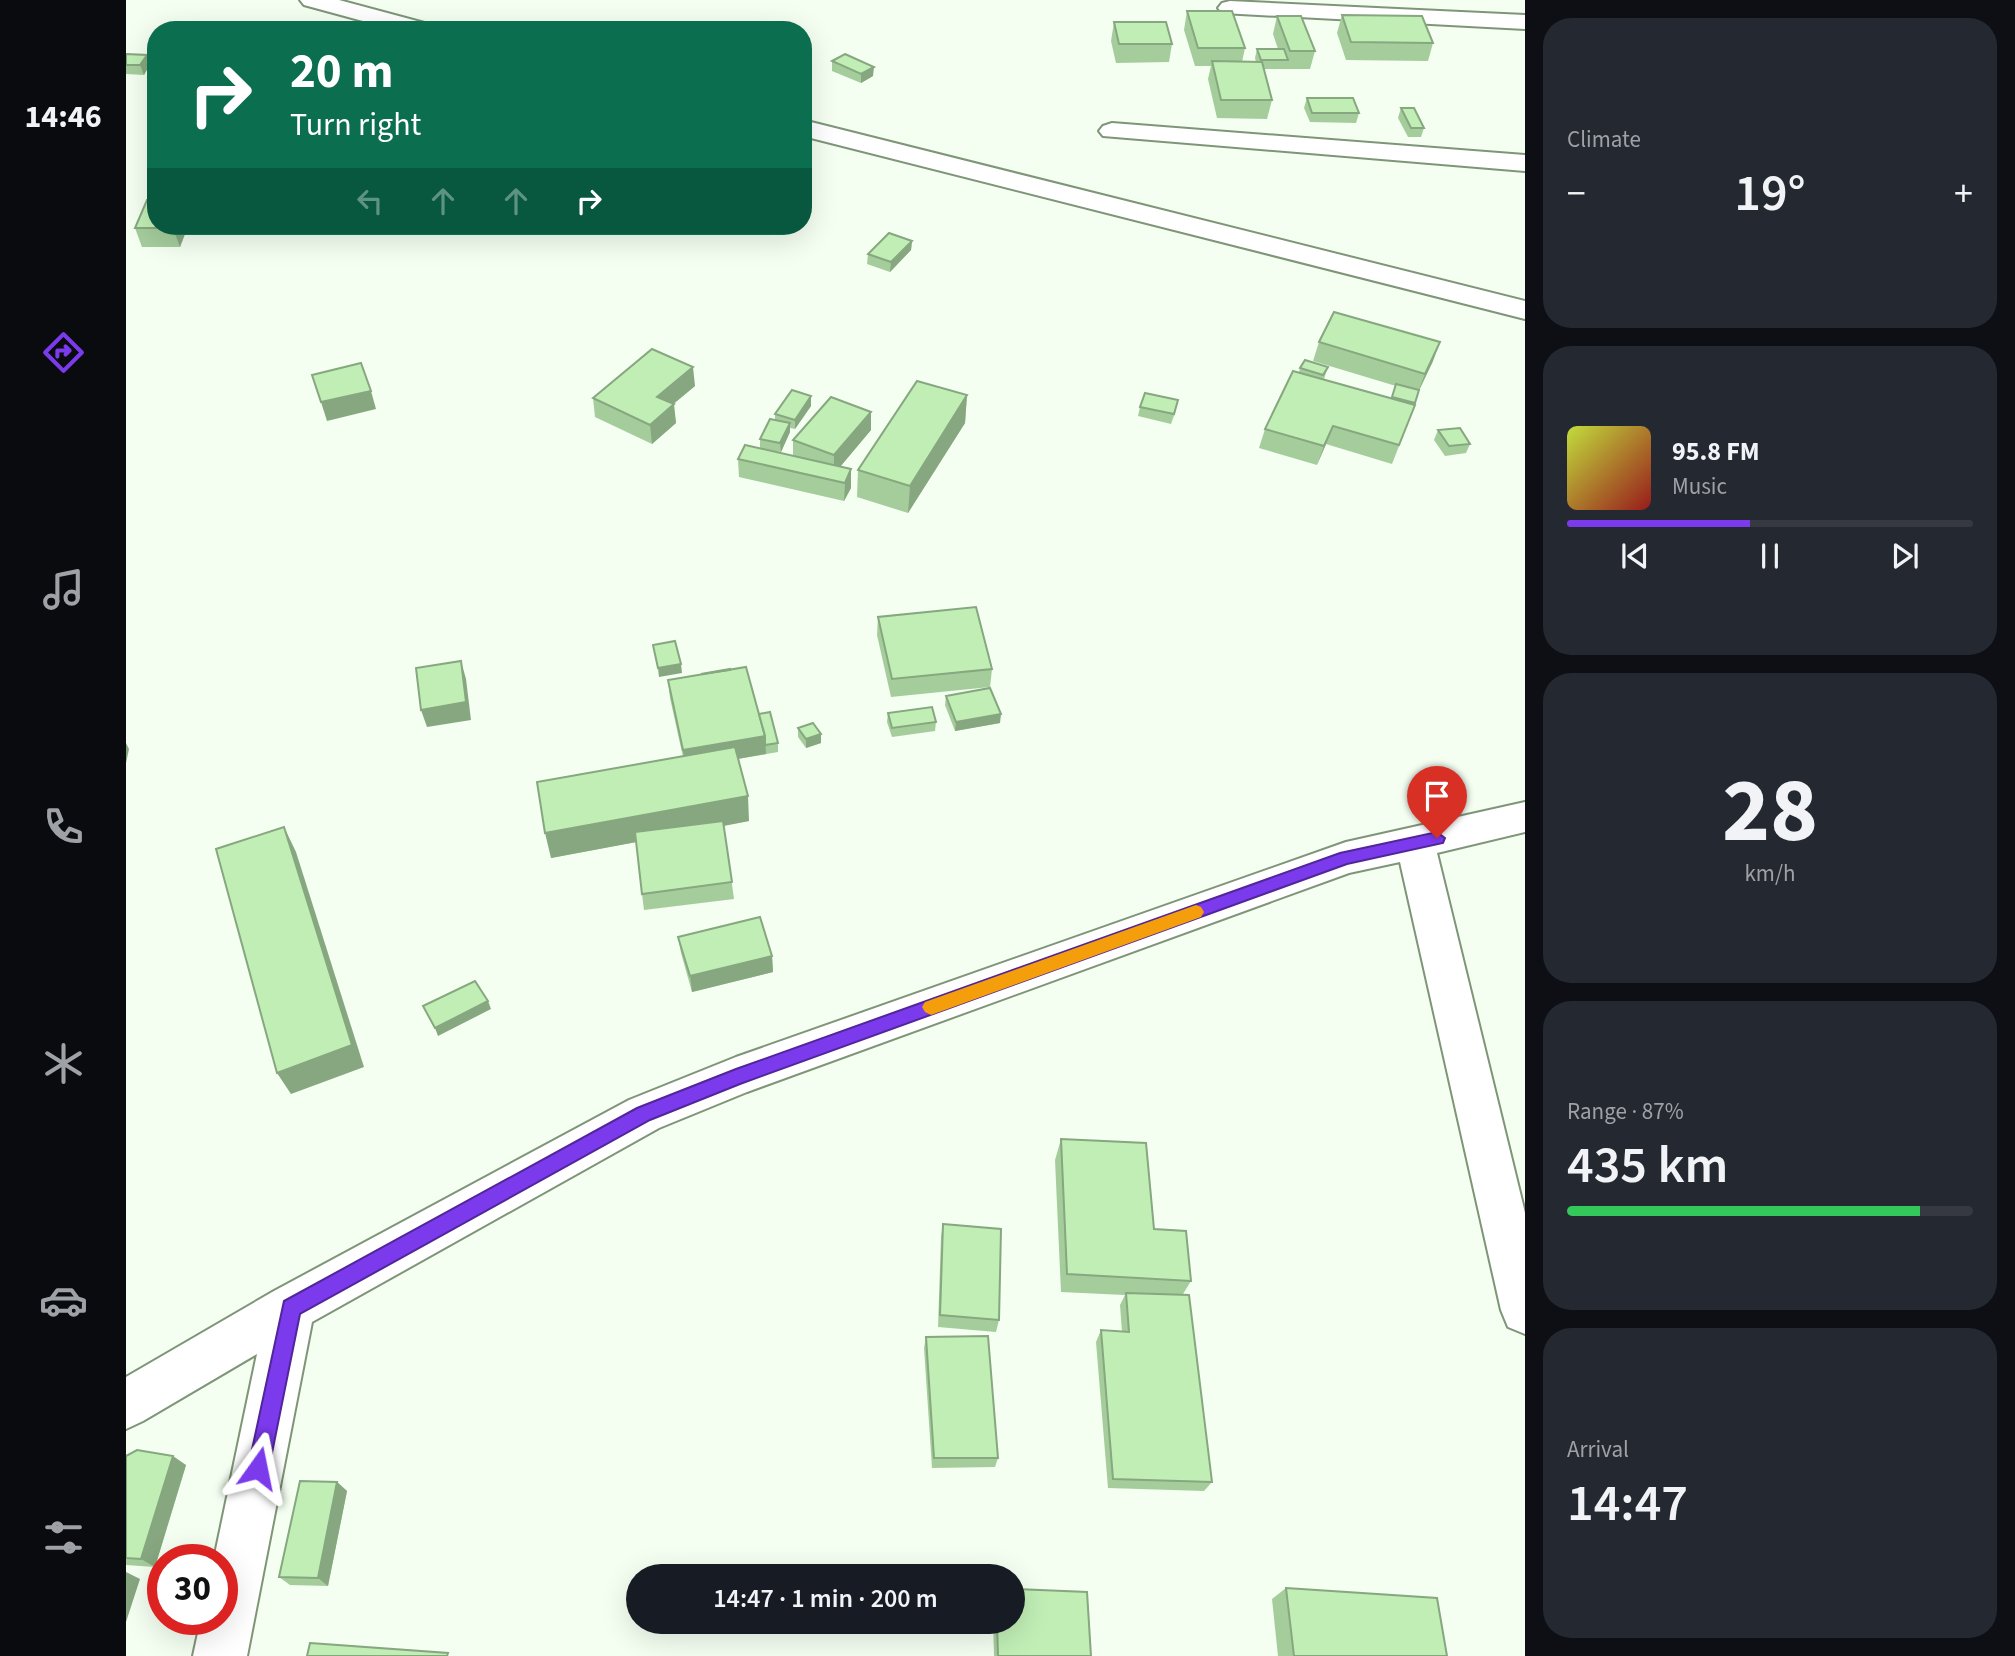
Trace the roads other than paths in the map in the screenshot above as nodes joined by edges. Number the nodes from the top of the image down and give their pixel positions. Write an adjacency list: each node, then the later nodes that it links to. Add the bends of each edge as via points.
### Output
1 (312, 0): 3 (street)
2 (1230, 8): 4 (street)
3 (390, 21)
4 (1525, 22)
5 (812, 130): 8 (street)
6 (1112, 131): 7 (street)
7 (1525, 163)
8 (1525, 310)
9 (1525, 817): 10 (street)
10 (1415, 844): 11 (street, via 1333,862 644,1114); 12 (street)
11 (291, 1308): 13 (street); 14 (street)
12 (1525, 1310)
13 (126, 1404)
14 (220, 1656)

